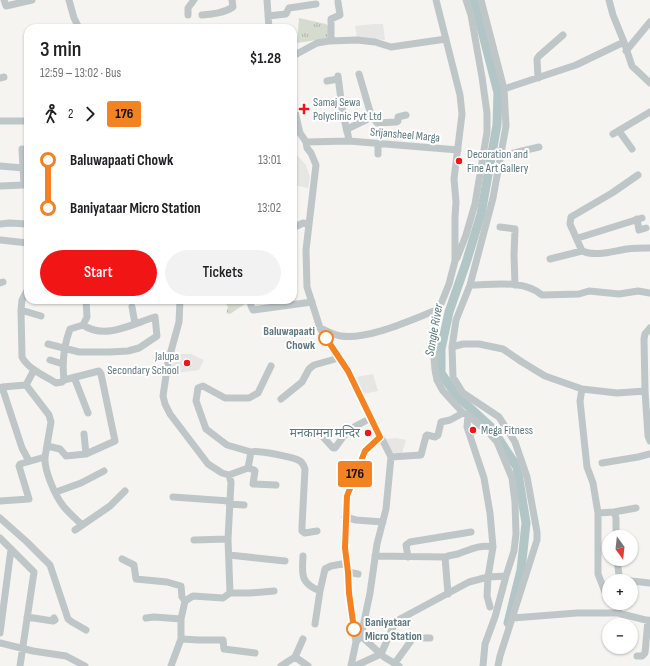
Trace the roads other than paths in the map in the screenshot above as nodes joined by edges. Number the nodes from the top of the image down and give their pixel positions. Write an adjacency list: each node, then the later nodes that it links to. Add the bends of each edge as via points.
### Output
1 (4, 0): 2 (street, via 6,6)
2 (32, 0)
3 (69, 0): 17 (street)
4 (194, 0): 13 (street, via 188,8)
5 (232, 0): 14 (street, via 233,6 229,9 217,14)
6 (267, 0): 15 (street)
7 (436, 0): 20 (street)
8 (466, 0): 62 (street, via 482,77 487,132 475,204 466,236)
9 (481, 0): 29 (street)
10 (609, 0): 22 (street)
11 (338, 2): 21 (street, via 340,15 331,19)
12 (316, 4): 15 (street, via 289,8 286,14)
13 (188, 15)
14 (202, 15)
15 (268, 16): 18 (street)
16 (650, 22): 23 (street)
17 (77, 24)
18 (268, 24)
19 (563, 35): 26 (street, via 537,59)
20 (446, 39): 21 (street, via 391,46 357,40); 43 (street, via 460,95 462,114)
21 (331, 41): 24 (street, via 317,43)
22 (624, 42): 23 (street); 26 (street, via 576,65)
23 (626, 51): 28 (street, via 632,66)
24 (297, 54)
25 (359, 74): 31 (street)
26 (538, 78): 29 (street)
27 (327, 81): 36 (street, via 338,78)
28 (650, 83)
29 (504, 89): 45 (street, via 506,126)
30 (650, 112): 42 (street, via 616,133)
31 (371, 115): 32 (street, via 377,123 382,124 396,122 398,116); 36 (street, via 347,129)
32 (406, 115)
33 (297, 120): 38 (street, via 300,133)
34 (0, 121): 35 (street)
35 (24, 121)
36 (347, 132): 37 (street)
37 (349, 141): 38 (street, Srijansheel Marga); 39 (street, Srijansheel Marga)
38 (306, 142): 52 (street, via 316,165)
39 (378, 144): 43 (street, Srijansheel Marga); 44 (street)
40 (539, 147): 45 (street)
41 (22, 149): 47 (street)
42 (632, 149)
43 (458, 150): 62 (street, via 454,179)
44 (378, 154)
45 (501, 156): 63 (street)
46 (0, 166): 47 (street)
47 (23, 168): 49 (street, via 24,185)
48 (638, 176): 56 (street, via 571,217 570,224)
49 (0, 186)
50 (0, 224): 51 (street)
51 (24, 224)
52 (308, 224): 53 (street); 67 (street, via 307,287)
53 (297, 226)
54 (500, 227): 64 (street, via 515,229)
55 (646, 228): 56 (street, via 639,230 640,219)
56 (578, 238): 60 (street)
57 (0, 240): 58 (street)
58 (24, 242)
59 (650, 248): 60 (street, via 598,254)
60 (582, 251): 61 (street)
61 (550, 259)
62 (455, 261): 72 (street)
63 (470, 285): 64 (street); 80 (street, via 456,320)
64 (515, 285): 65 (street, via 536,290 542,295 579,294 588,291)
65 (650, 293)
66 (24, 296): 73 (street)
67 (312, 302): 70 (street, via 260,310 253,310); 77 (street)
68 (86, 304): 76 (street, via 87,317)
69 (180, 304): 110 (street, via 179,322 168,362 163,396 165,404 208,464)
70 (251, 304)
71 (132, 307): 75 (street)
72 (439, 309): 77 (street, via 376,332 353,336 340,336); 94 (street, via 434,358 437,380 443,391)
73 (21, 310): 74 (street); 86 (street, via 22,357)
74 (41, 316)
75 (135, 324): 76 (street, via 116,331 101,331); 81 (street, via 155,318 157,336 139,348 128,351 79,352)
76 (83, 325): 81 (street, via 70,329)
77 (320, 328): 82 (street)
78 (650, 328): 91 (street, via 644,339)
79 (48, 344): 81 (street)
80 (452, 347): 90 (street, via 479,344 503,349 546,376); 162 (street, via 453,377 463,393 503,421 515,442 527,477 537,540)
81 (65, 349): 84 (street)
82 (339, 358): 92 (street, via 314,365 302,382); 95 (street)
83 (50, 360): 84 (street)
84 (62, 364): 88 (street)
85 (271, 366): 101 (street, via 258,393 249,398 225,398 203,386 198,388 196,401 206,428 227,445)
86 (34, 370): 88 (street, via 56,383); 89 (street)
87 (74, 377): 88 (street); 93 (street); 102 (street, via 99,371 115,437 115,440)
88 (64, 380)
89 (26, 385): 100 (street, via 52,422); 106 (street, via 2,387 18,438)
90 (582, 389): 91 (street, via 617,393); 120 (street, via 580,401 587,467 593,483)
91 (645, 391): 99 (street)
92 (281, 399)
93 (88, 413)
94 (465, 414): 105 (street, via 441,422 438,435 435,437 427,435 421,455); 132 (street, via 484,478); 145 (street, via 497,442 512,478 516,534)
95 (371, 418): 97 (street, via 352,428 335,448); 98 (street)
96 (84, 434): 102 (street)
97 (324, 437)
98 (380, 437): 105 (street); 121 (street, via 365,451 359,464 347,496)
99 (650, 441)
100 (47, 446): 102 (street, via 60,449 66,456); 104 (street)
101 (251, 452): 108 (street); 126 (street, via 277,454 304,464 302,531 305,533)
102 (86, 454)
103 (650, 454): 107 (street)
104 (45, 457): 106 (street); 113 (street, via 47,472)
105 (391, 457): 123 (street)
106 (29, 461): 115 (street, via 19,466 29,499)
107 (602, 463)
108 (248, 468): 110 (street); 111 (street, via 255,471 253,484)
109 (104, 471): 113 (street)
110 (229, 475): 116 (street)
111 (276, 486)
112 (125, 491): 124 (street, via 110,506)
113 (56, 492): 124 (street, via 64,507)
114 (173, 497): 116 (street)
115 (0, 501)
116 (229, 502): 117 (street); 130 (street)
117 (244, 505)
118 (636, 508): 119 (street)
119 (614, 512): 120 (street); 127 (street)
120 (598, 513): 148 (street, via 598,574)
121 (345, 517): 123 (street); 141 (street)
122 (0, 518): 165 (street, via 47,561 68,619)
123 (383, 522): 136 (street)
124 (82, 525): 125 (street)
125 (75, 530)
126 (317, 530)
127 (616, 530)
128 (471, 532): 137 (street, via 410,542 406,545)
129 (0, 538): 133 (street)
130 (228, 539): 131 (street); 134 (street)
131 (194, 540)
132 (493, 547): 138 (street, via 486,545); 146 (street)
133 (11, 549): 154 (street); 158 (street, via 34,572)
134 (229, 555): 140 (street); 151 (street)
135 (303, 556): 150 (street, via 305,580 310,587)
136 (375, 556): 137 (street); 170 (street, via 370,593)
137 (408, 557): 138 (street)
138 (445, 557): 152 (street)
139 (122, 559): 153 (street, via 134,565 136,579 181,586)
140 (285, 561)
141 (347, 563): 143 (street); 150 (street, via 325,569)
142 (618, 566): 147 (street, via 622,580)
143 (348, 572): 144 (street); 170 (street, via 349,593)
144 (358, 574)
145 (506, 576): 146 (street); 185 (street, via 496,617 485,644)
146 (488, 577): 152 (street, via 469,582); 155 (street)
147 (650, 583)
148 (602, 584)
149 (274, 591): 151 (street)
150 (320, 591): 164 (street)
151 (230, 593): 153 (street, via 223,598 193,596)
152 (448, 594): 174 (street, via 400,619 393,627)
153 (185, 601): 161 (street)
154 (2, 602): 166 (street)
155 (490, 607)
156 (618, 610): 157 (street)
157 (618, 613): 162 (street); 163 (street)
158 (27, 617): 159 (street, via 53,621); 172 (street)
159 (54, 618)
160 (146, 618): 161 (street)
161 (182, 618): 168 (street)
162 (513, 618): 186 (street)
163 (649, 620): 175 (street, via 645,653)
164 (315, 624)
165 (86, 630)
166 (0, 633)
167 (430, 638): 177 (street, via 413,638)
168 (181, 639): 173 (street, via 223,640 224,649); 180 (street)
169 (303, 639): 176 (street)
170 (358, 639): 174 (street); 183 (street)
171 (0, 643): 172 (street)
172 (23, 648): 178 (street); 179 (street, via 66,656)
173 (255, 653)
174 (381, 654): 177 (street); 184 (street)
175 (637, 656)
176 (295, 658): 181 (street); 182 (street)
177 (397, 665)
178 (20, 666)
179 (85, 666)
180 (171, 666)
181 (281, 666)
182 (308, 666)
183 (351, 666)
184 (355, 666)
185 (483, 666)
186 (498, 666)

